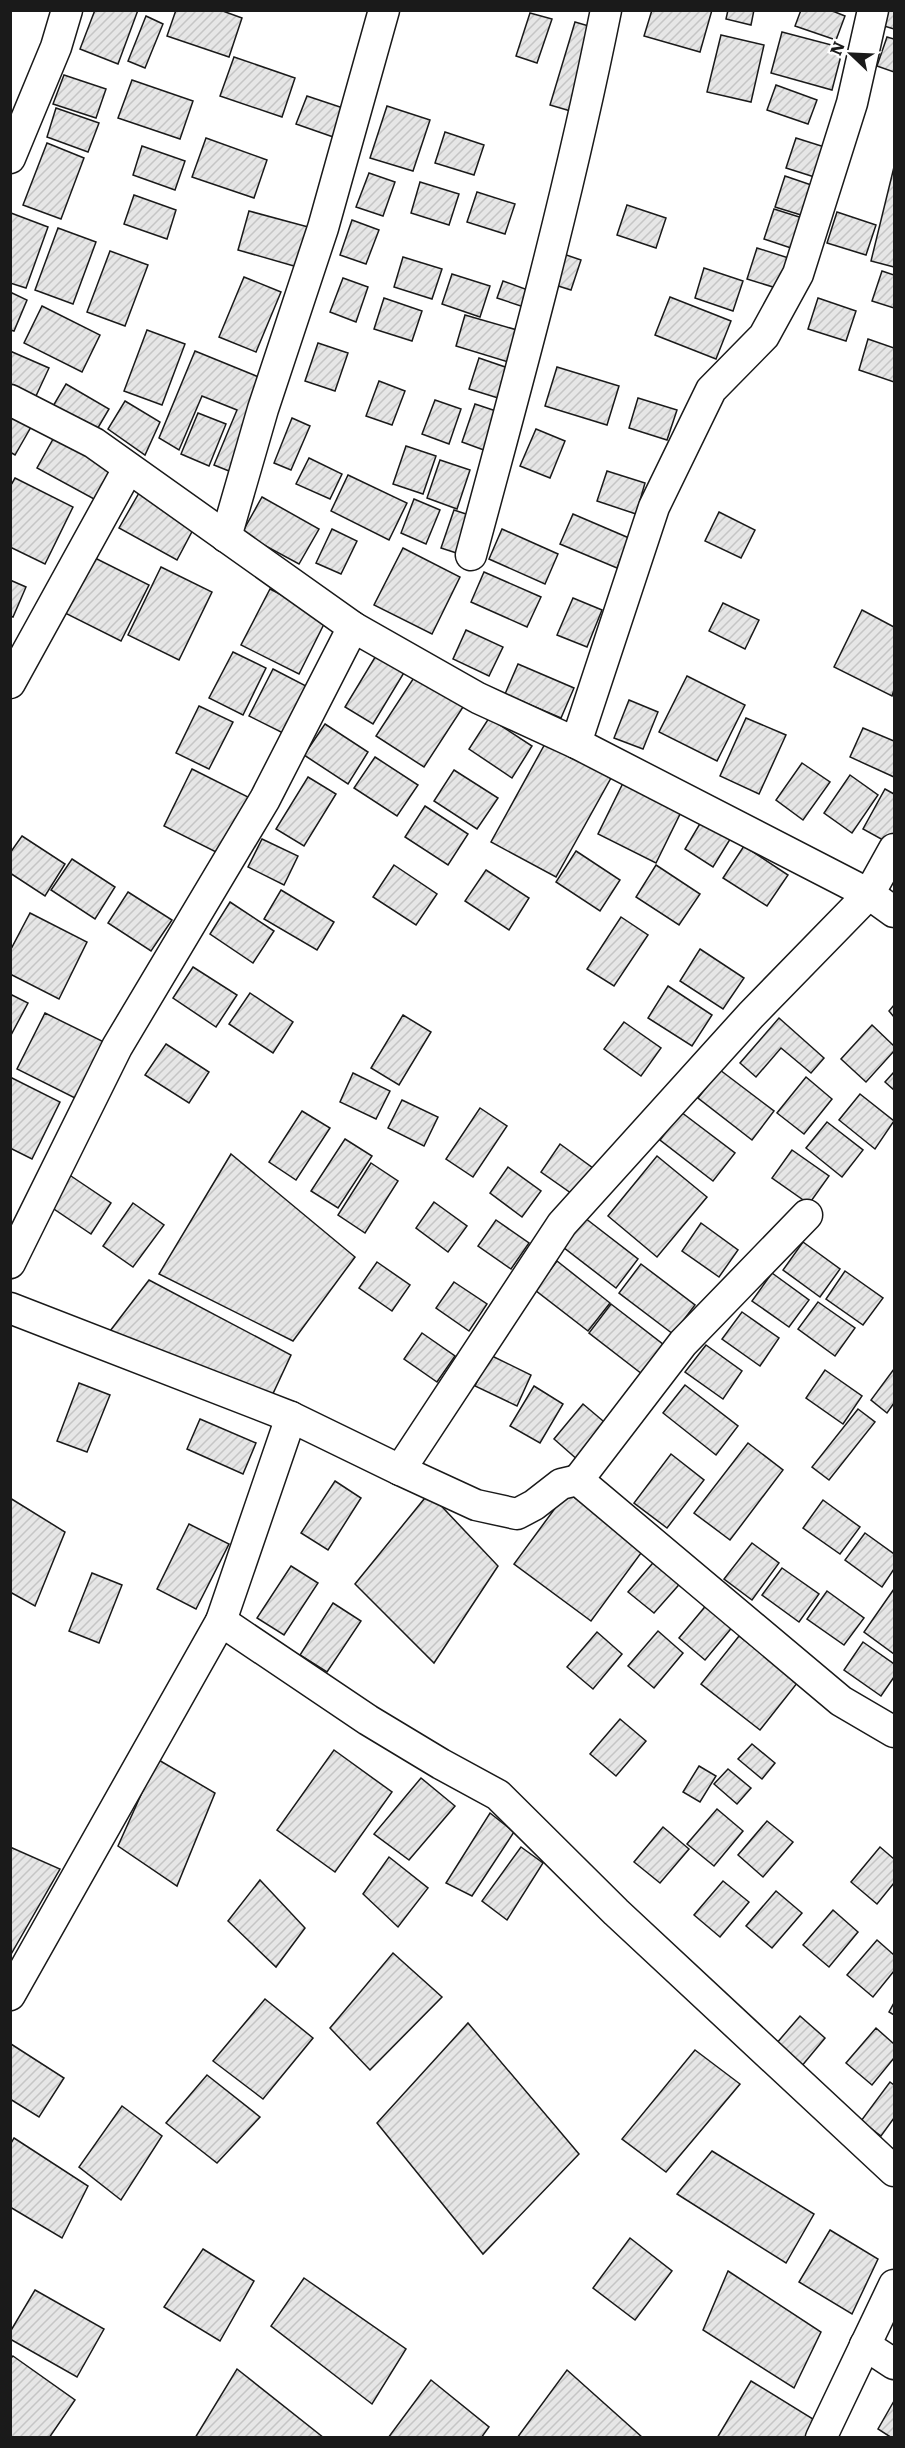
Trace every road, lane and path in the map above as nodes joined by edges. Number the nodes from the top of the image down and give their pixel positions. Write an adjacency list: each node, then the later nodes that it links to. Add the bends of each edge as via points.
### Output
1 (67, 10): 5 (street, via 56,47)
2 (384, 10): 8 (street, via 323,228 263,409)
3 (606, 10): 9 (street, via 581,129)
4 (873, 10): 12 (street, via 852,103 798,274 764,336 711,390 654,507)
5 (10, 158)
6 (10, 400): 7 (street, via 94,443)
7 (128, 469): 8 (street); 11 (street)
8 (226, 537): 10 (street)
9 (471, 555)
10 (353, 627): 12 (street, via 478,698); 17 (street, via 265,800 117,1047)
11 (10, 683)
12 (576, 743): 14 (street)
13 (894, 849): 14 (street)
14 (868, 894): 15 (street); 20 (street, via 751,1015 562,1224)
15 (894, 912)
16 (807, 1215): 21 (street, via 683,1343)
17 (10, 1263)
18 (10, 1308): 19 (street)
19 (291, 1417): 20 (street); 22 (street)
20 (400, 1470): 21 (street, via 476,1504 517,1514 561,1484)
21 (578, 1480): 23 (street, via 841,1701)
22 (220, 1621): 24 (street); 25 (street, via 369,1720 498,1795)
23 (894, 1732)
24 (10, 1995)
25 (894, 2171)
26 (894, 2285): 27 (street)
27 (865, 2345): 28 (street); 29 (street)
28 (894, 2364)
29 (821, 2438)

